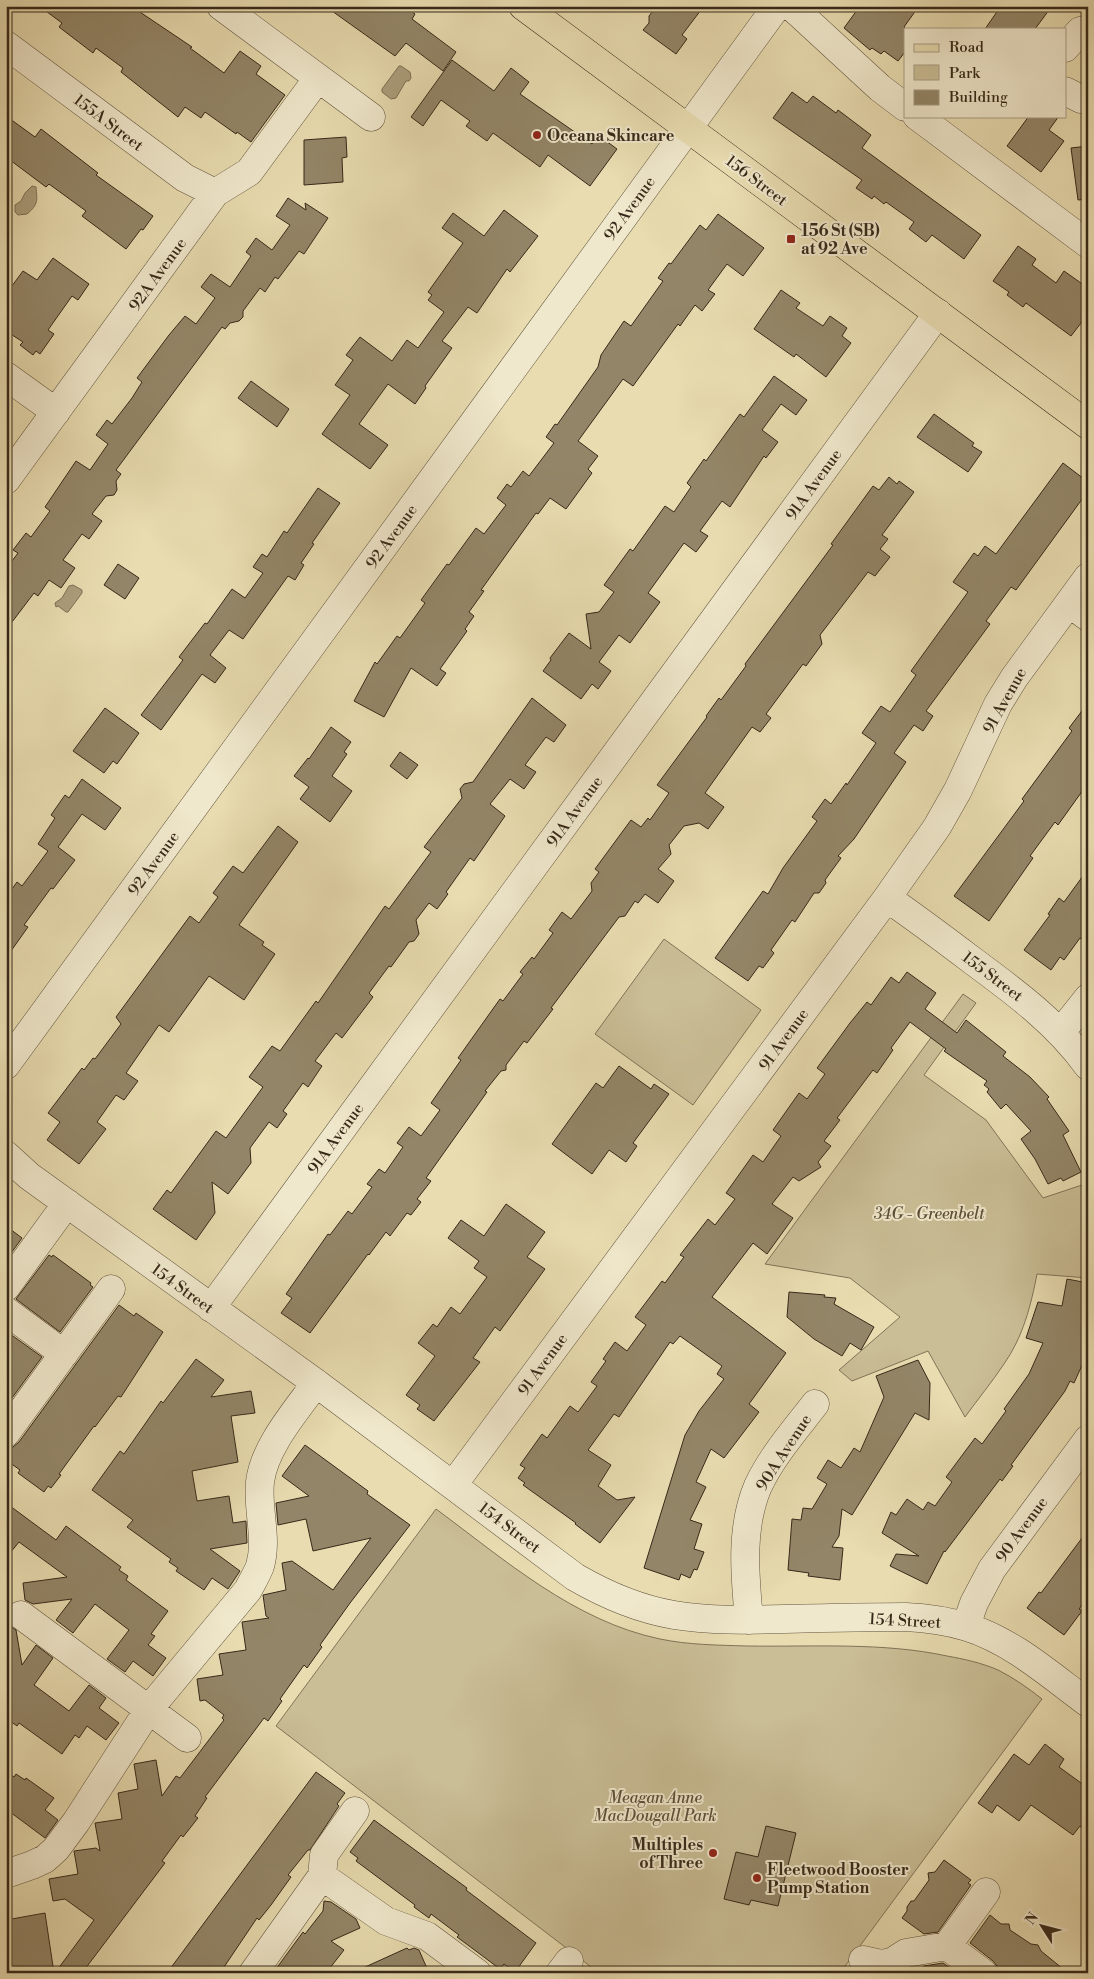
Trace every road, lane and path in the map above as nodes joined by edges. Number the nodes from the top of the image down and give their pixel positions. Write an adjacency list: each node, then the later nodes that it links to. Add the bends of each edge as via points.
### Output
1 (221, 6): 8 (street)
2 (523, 6): 14 (main road, 156 Street)
3 (777, 6): 14 (street, 92 Avenue)
4 (791, 6): 11 (street)
5 (1088, 29): 7 (street, via 1080,31)
6 (6, 45): 15 (street, 155A Street, via 185,178)
7 (1066, 47)
8 (318, 78): 12 (street); 15 (street, 92A Avenue, via 249,172)
9 (1066, 92): 10 (street, via 1081,99)
10 (1088, 97)
11 (904, 107)
12 (371, 117)
13 (920, 118): 16 (street)
14 (687, 128): 17 (main road, 156 Street); 27 (street, 92 Avenue)
15 (215, 193): 19 (street, 92A Avenue)
16 (1088, 244)
17 (938, 313): 20 (main road, 156 Street); 33 (street, 91A Avenue)
18 (6, 376): 19 (street)
19 (56, 412): 21 (street, 92A Avenue)
20 (1088, 425)
21 (6, 480)
22 (1088, 577): 23 (street, 91 Avenue)
23 (1078, 610): 24 (street, 91 Avenue, via 1014,678 937,827)
24 (887, 898): 26 (street, 155 Street, via 989,972); 40 (street, 91 Avenue)
25 (1088, 998): 26 (street)
26 (1061, 1032): 28 (street, 155 Street)
27 (6, 1065)
28 (1088, 1066)
29 (6, 1155): 30 (street, 154 Street)
30 (67, 1203): 31 (street); 33 (street, 154 Street)
31 (6, 1288)
32 (112, 1289): 35 (street)
33 (211, 1308): 36 (street, 154 Street)
34 (6, 1311): 35 (street)
35 (64, 1354): 38 (street)
36 (316, 1383): 40 (street, 154 Street); 45 (street, via 282,1431 262,1472 262,1557 254,1578 242,1598)
37 (815, 1404): 42 (street, 90A Avenue, via 764,1476 750,1510 745,1580)
38 (6, 1433)
39 (1088, 1439): 43 (street, 90 Avenue, via 992,1569)
40 (453, 1485): 42 (street, 154 Street, via 576,1577 611,1596 674,1615)
41 (21, 1615): 45 (street)
42 (749, 1620): 43 (street, 154 Street, via 906,1617)
43 (966, 1626): 44 (street, 154 Street, via 1016,1651)
44 (1088, 1703)
45 (148, 1710): 46 (street); 48 (street, via 56,1849 45,1859)
46 (187, 1738)
47 (355, 1811): 49 (street, via 324,1854)
48 (6, 1874)
49 (322, 1876): 53 (street); 54 (street, via 386,1921 427,1936)
50 (986, 1892): 51 (street)
51 (947, 1946): 52 (street, via 906,1954 881,1964); 55 (street)
52 (862, 1960)
53 (253, 1973)
54 (477, 1973)
55 (983, 1973)

